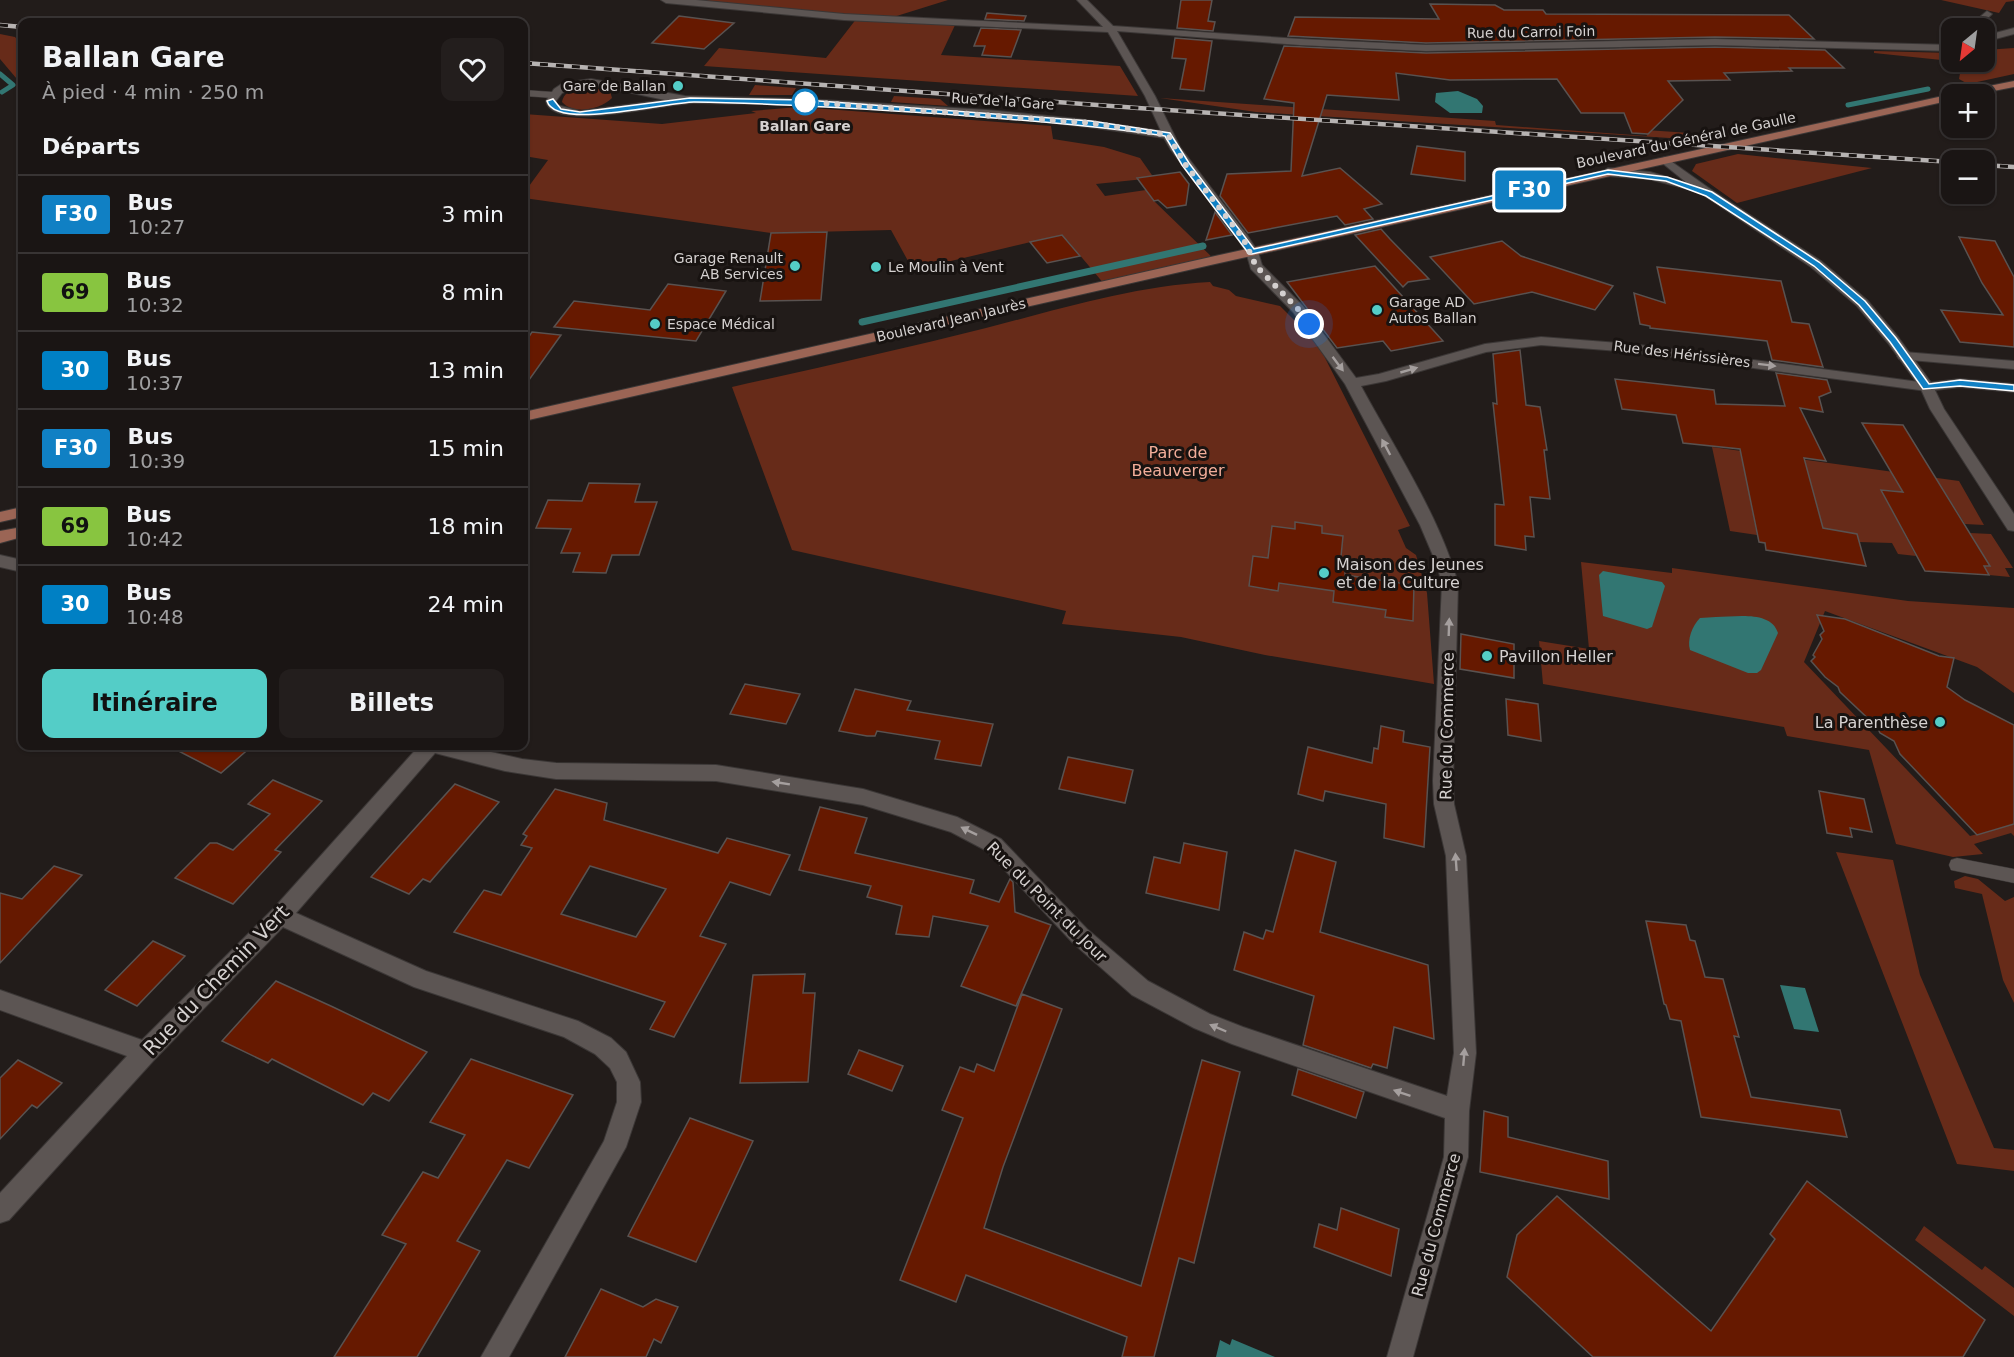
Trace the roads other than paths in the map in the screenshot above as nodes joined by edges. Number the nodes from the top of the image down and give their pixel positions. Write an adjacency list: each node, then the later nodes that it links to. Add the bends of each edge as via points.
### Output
1 (666, 0): 5 (street, Rue du Carroi Foin, via 851,18)
2 (1082, 0): 5 (street)
3 (1987, 14): 4 (street)
4 (1983, 18)
5 (1111, 29): 10 (street, Rue du Carroi Foin, via 1426,48 1725,42); 19 (street, via 1151,97)
6 (2014, 31): 7 (street)
7 (1995, 36)
8 (1995, 45): 9 (street)
9 (2004, 45)
10 (1941, 47)
11 (2014, 84): 13 (main road)
12 (618, 86): 15 (street, Rue de la Gare, via 578,83); 17 (street, Rue de la Gare); 18 (street, via 624,95 621,101)
13 (1995, 88)
14 (528, 93): 15 (lane)
15 (553, 95): 18 (street, Rue de la Gare, via 552,106 568,113)
16 (1941, 99): 20 (main road, Boulevard du Général de Gaulle)
17 (690, 100): 18 (street, Rue de la Gare); 19 (street, Rue de la Gare, via 805,102 1091,123)
18 (606, 110)
19 (1168, 135): 23 (street, via 1185,164)
20 (1665, 160): 21 (main road, Boulevard du Général de Gaulle); 22 (street)
21 (1608, 172): 22 (street, via 1667,179); 23 (main road, Boulevard du Général de Gaulle)
22 (1709, 194): 24 (street, via 1816,264 1862,303)
23 (1252, 252): 26 (street, Rue du Commerce, one-way to 26, via 1256,266 1298,309); 27 (main road, Boulevard Jean Jaurès)
24 (1904, 356): 25 (street); 28 (street)
25 (2014, 365)
26 (1352, 383): 28 (street, Rue des Hérissières, one-way to 28, via 1485,348 1541,342 1632,348); 46 (street, Rue du Commerce, one-way to 26, via 1465,1041 1456,856 1443,781 1450,584 1428,525)
27 (650, 387): 30 (main road, Boulevard Jean Jaurès); 31 (main road, Boulevard Jean Jaurès)
28 (1927, 387): 29 (street, Rue des Hérissières, via 1960,383); 34 (street, via 1937,409)
29 (2014, 388)
30 (528, 410)
31 (528, 416)
32 (18, 513): 33 (main road)
33 (0, 517)
34 (2014, 526)
35 (18, 533): 36 (main road)
36 (0, 537)
37 (0, 561): 38 (street)
38 (18, 565)
39 (426, 750): 43 (street, Rue du Chemin Vert)
40 (454, 750): 46 (street, Rue du Point du Jour, one-way to 40, via 1240,1037 1140,988 1080,936 994,845 957,825 863,797 738,776 691,771 547,770)
41 (1957, 865): 42 (lane)
42 (2014, 876)
43 (280, 916): 45 (street, Rue du Chemin Vert); 48 (street, via 422,980 570,1028 603,1046 618,1060 628,1082 629,1102 614,1147)
44 (0, 1000): 45 (street)
45 (146, 1052): 47 (street, Rue du Chemin Vert)
46 (1457, 1111): 49 (street, Rue du Commerce, via 1456,1157)
47 (0, 1211)
48 (495, 1357)
49 (1400, 1357)

